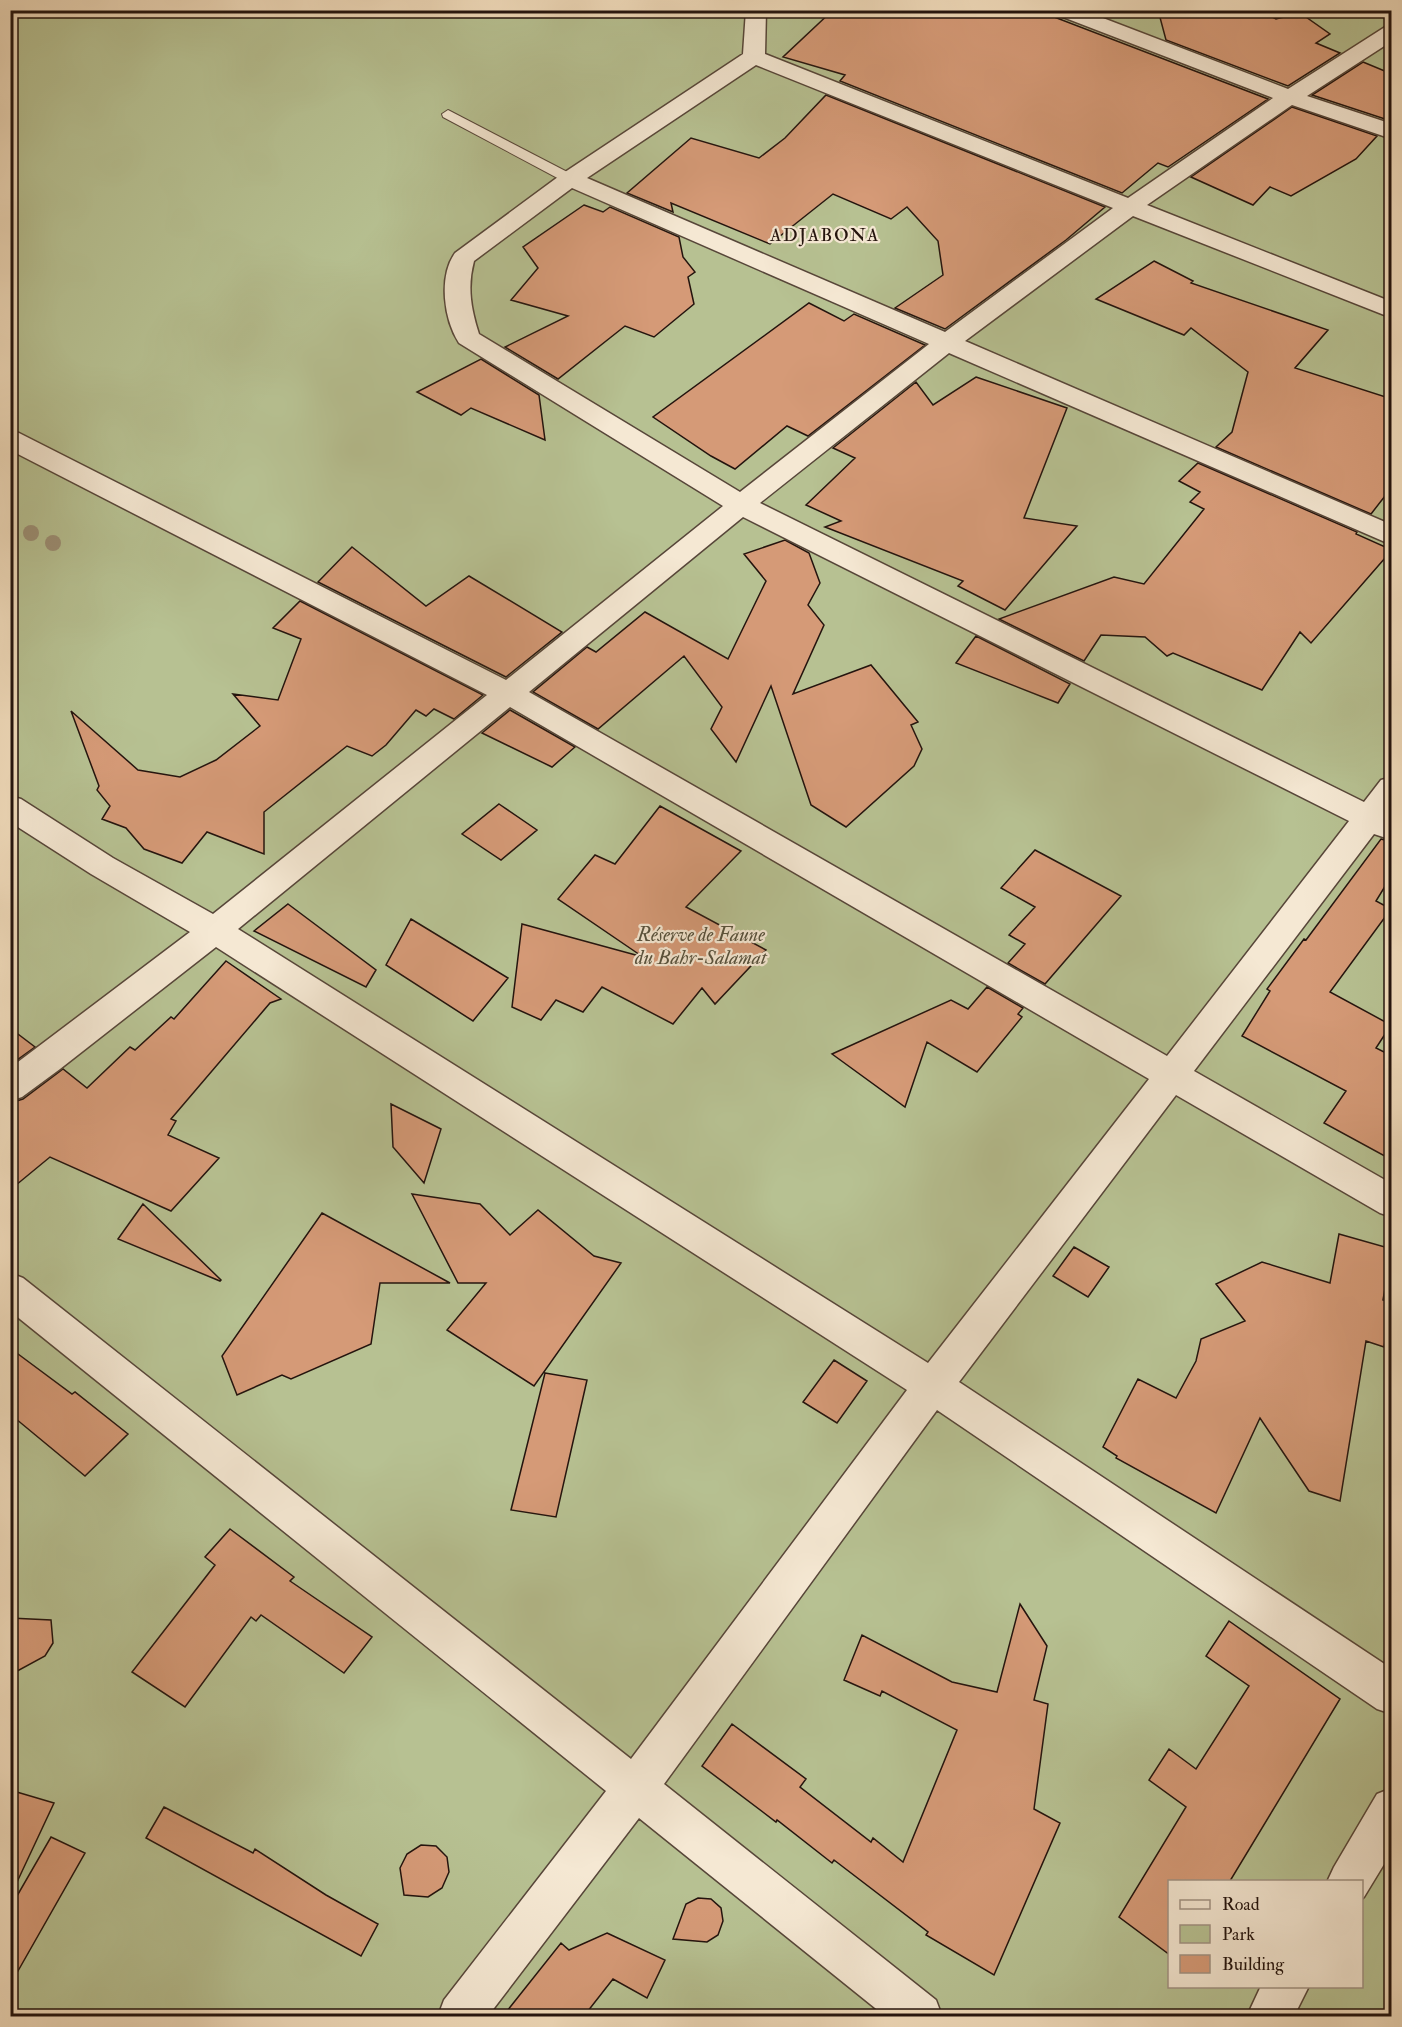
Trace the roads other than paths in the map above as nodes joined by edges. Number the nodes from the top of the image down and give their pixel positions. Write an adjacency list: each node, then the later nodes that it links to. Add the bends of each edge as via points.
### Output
1 (756, 10): 4 (street)
2 (1062, 10): 5 (street)
3 (1392, 31): 5 (street)
4 (753, 57): 8 (street); 9 (street)
5 (1287, 96): 7 (street); 9 (street)
6 (448, 114): 8 (lane)
7 (1392, 132)
8 (570, 179): 11 (street); 13 (street, via 463,258 456,277 455,299 468,338)
9 (1127, 207): 10 (street); 11 (street)
10 (1392, 311)
11 (948, 343): 13 (street); 14 (street)
12 (10, 439): 15 (street)
13 (741, 505): 15 (street); 18 (street)
14 (1392, 536)
15 (510, 694): 19 (street); 20 (street)
16 (1392, 788): 18 (street)
17 (10, 807): 19 (street, via 102,866)
18 (1380, 823): 20 (street)
19 (214, 930): 21 (street); 24 (street)
20 (1172, 1074): 22 (street); 24 (street)
21 (10, 1087)
22 (1392, 1202)
23 (10, 1289): 26 (street)
24 (933, 1386): 25 (street); 26 (street)
25 (1392, 1694)
26 (635, 1788): 30 (street); 31 (street)
27 (1392, 1809): 28 (street)
28 (1350, 1880)
29 (1286, 1988): 32 (street)
30 (460, 2016)
31 (920, 2016)
32 (1269, 2016)

